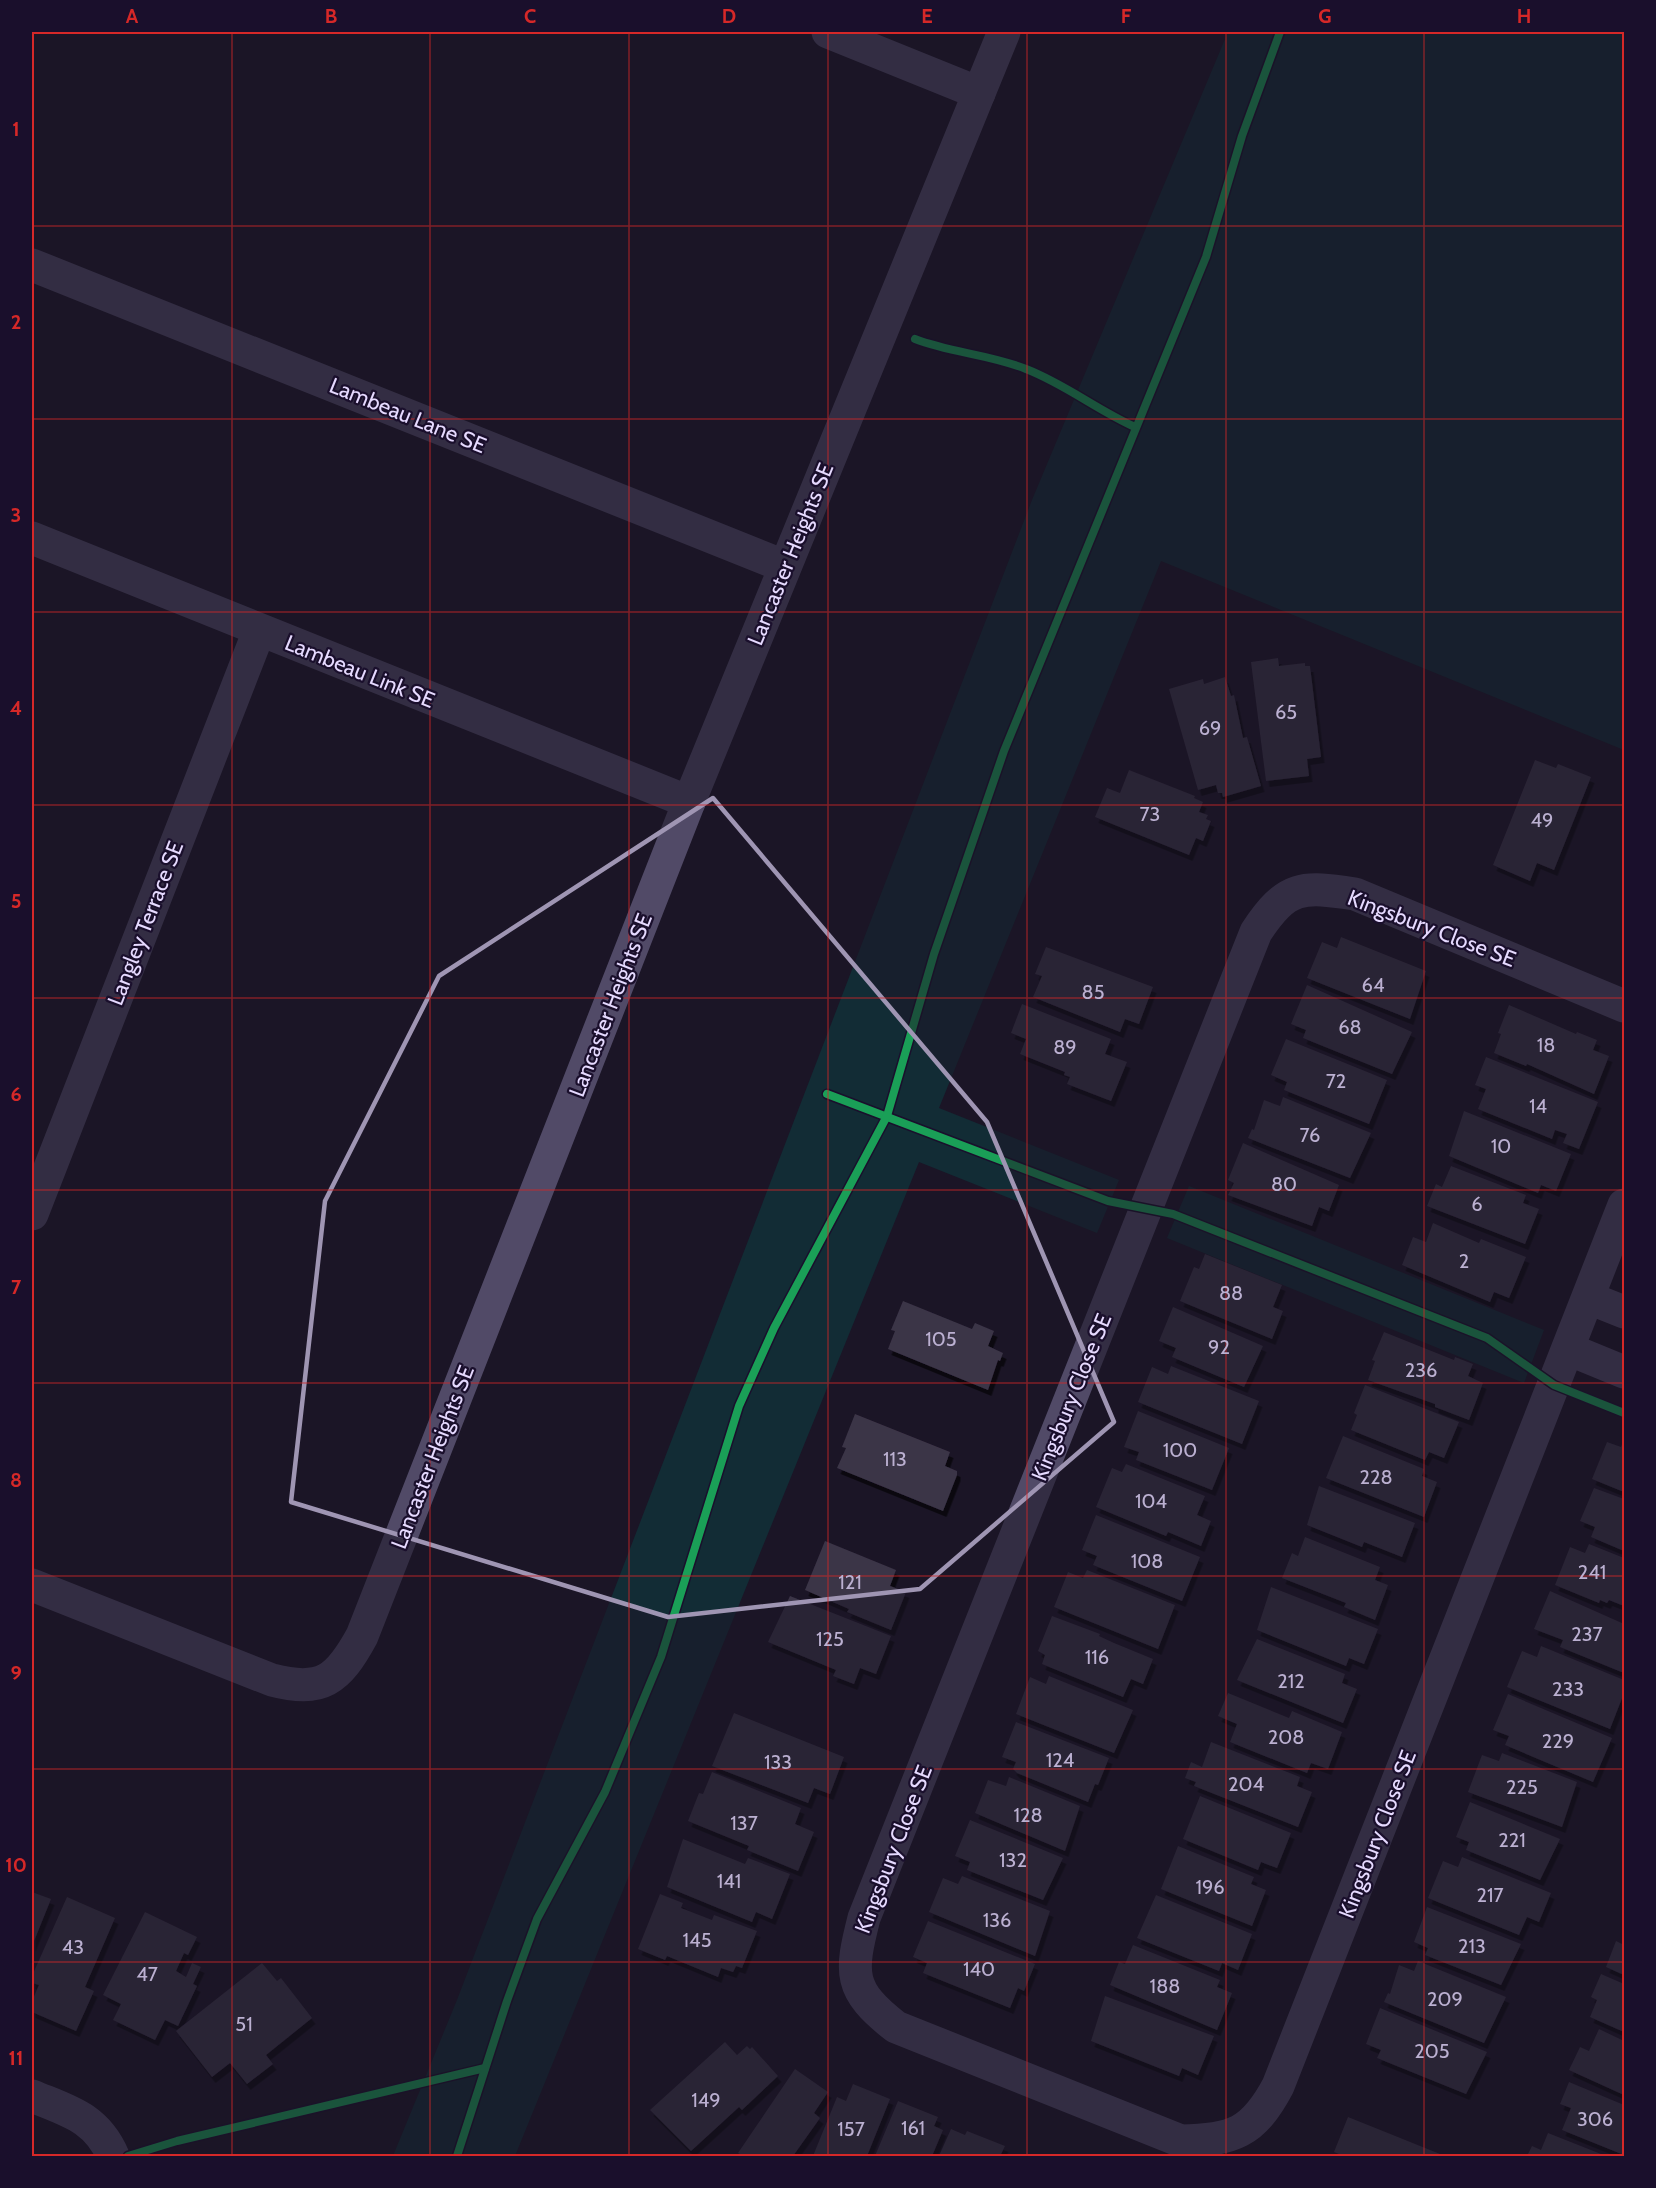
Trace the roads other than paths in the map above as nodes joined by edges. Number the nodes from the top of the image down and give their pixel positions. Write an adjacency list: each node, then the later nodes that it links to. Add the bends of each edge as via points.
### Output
1 (828, 32): 3 (street)
2 (1004, 32): 3 (street, Lancaster Heights SE)
3 (979, 93): 6 (street, Lancaster Heights SE)
4 (32, 265): 6 (street, Lambeau Lane SE)
5 (32, 538): 7 (street, Lambeau Link SE)
6 (784, 566): 8 (street, Lancaster Heights SE)
7 (259, 631): 8 (street, Lambeau Link SE); 11 (street, Langley Terrace SE)
8 (689, 802): 16 (street, Lancaster Heights SE, via 371,1614 350,1658 332,1677 308,1686 288,1684)
9 (1624, 1006): 14 (street, Kingsbury Close SE, via 1355,894 1317,888 1293,892 1271,910 1256,932 864,1918 854,1980 873,2010 896,2027 1181,2141 1212,2140 1239,2133 1266,2109)
10 (1624, 1205): 12 (street, Kingsbury Close SE)
11 (32, 1214)
12 (1589, 1298): 13 (street); 14 (street, Kingsbury Close SE)
13 (1624, 1312)
14 (1568, 1350): 15 (street)
15 (1624, 1372)
16 (32, 1585)
17 (32, 2096): 18 (street, via 81,2116 107,2142)
18 (113, 2157)

